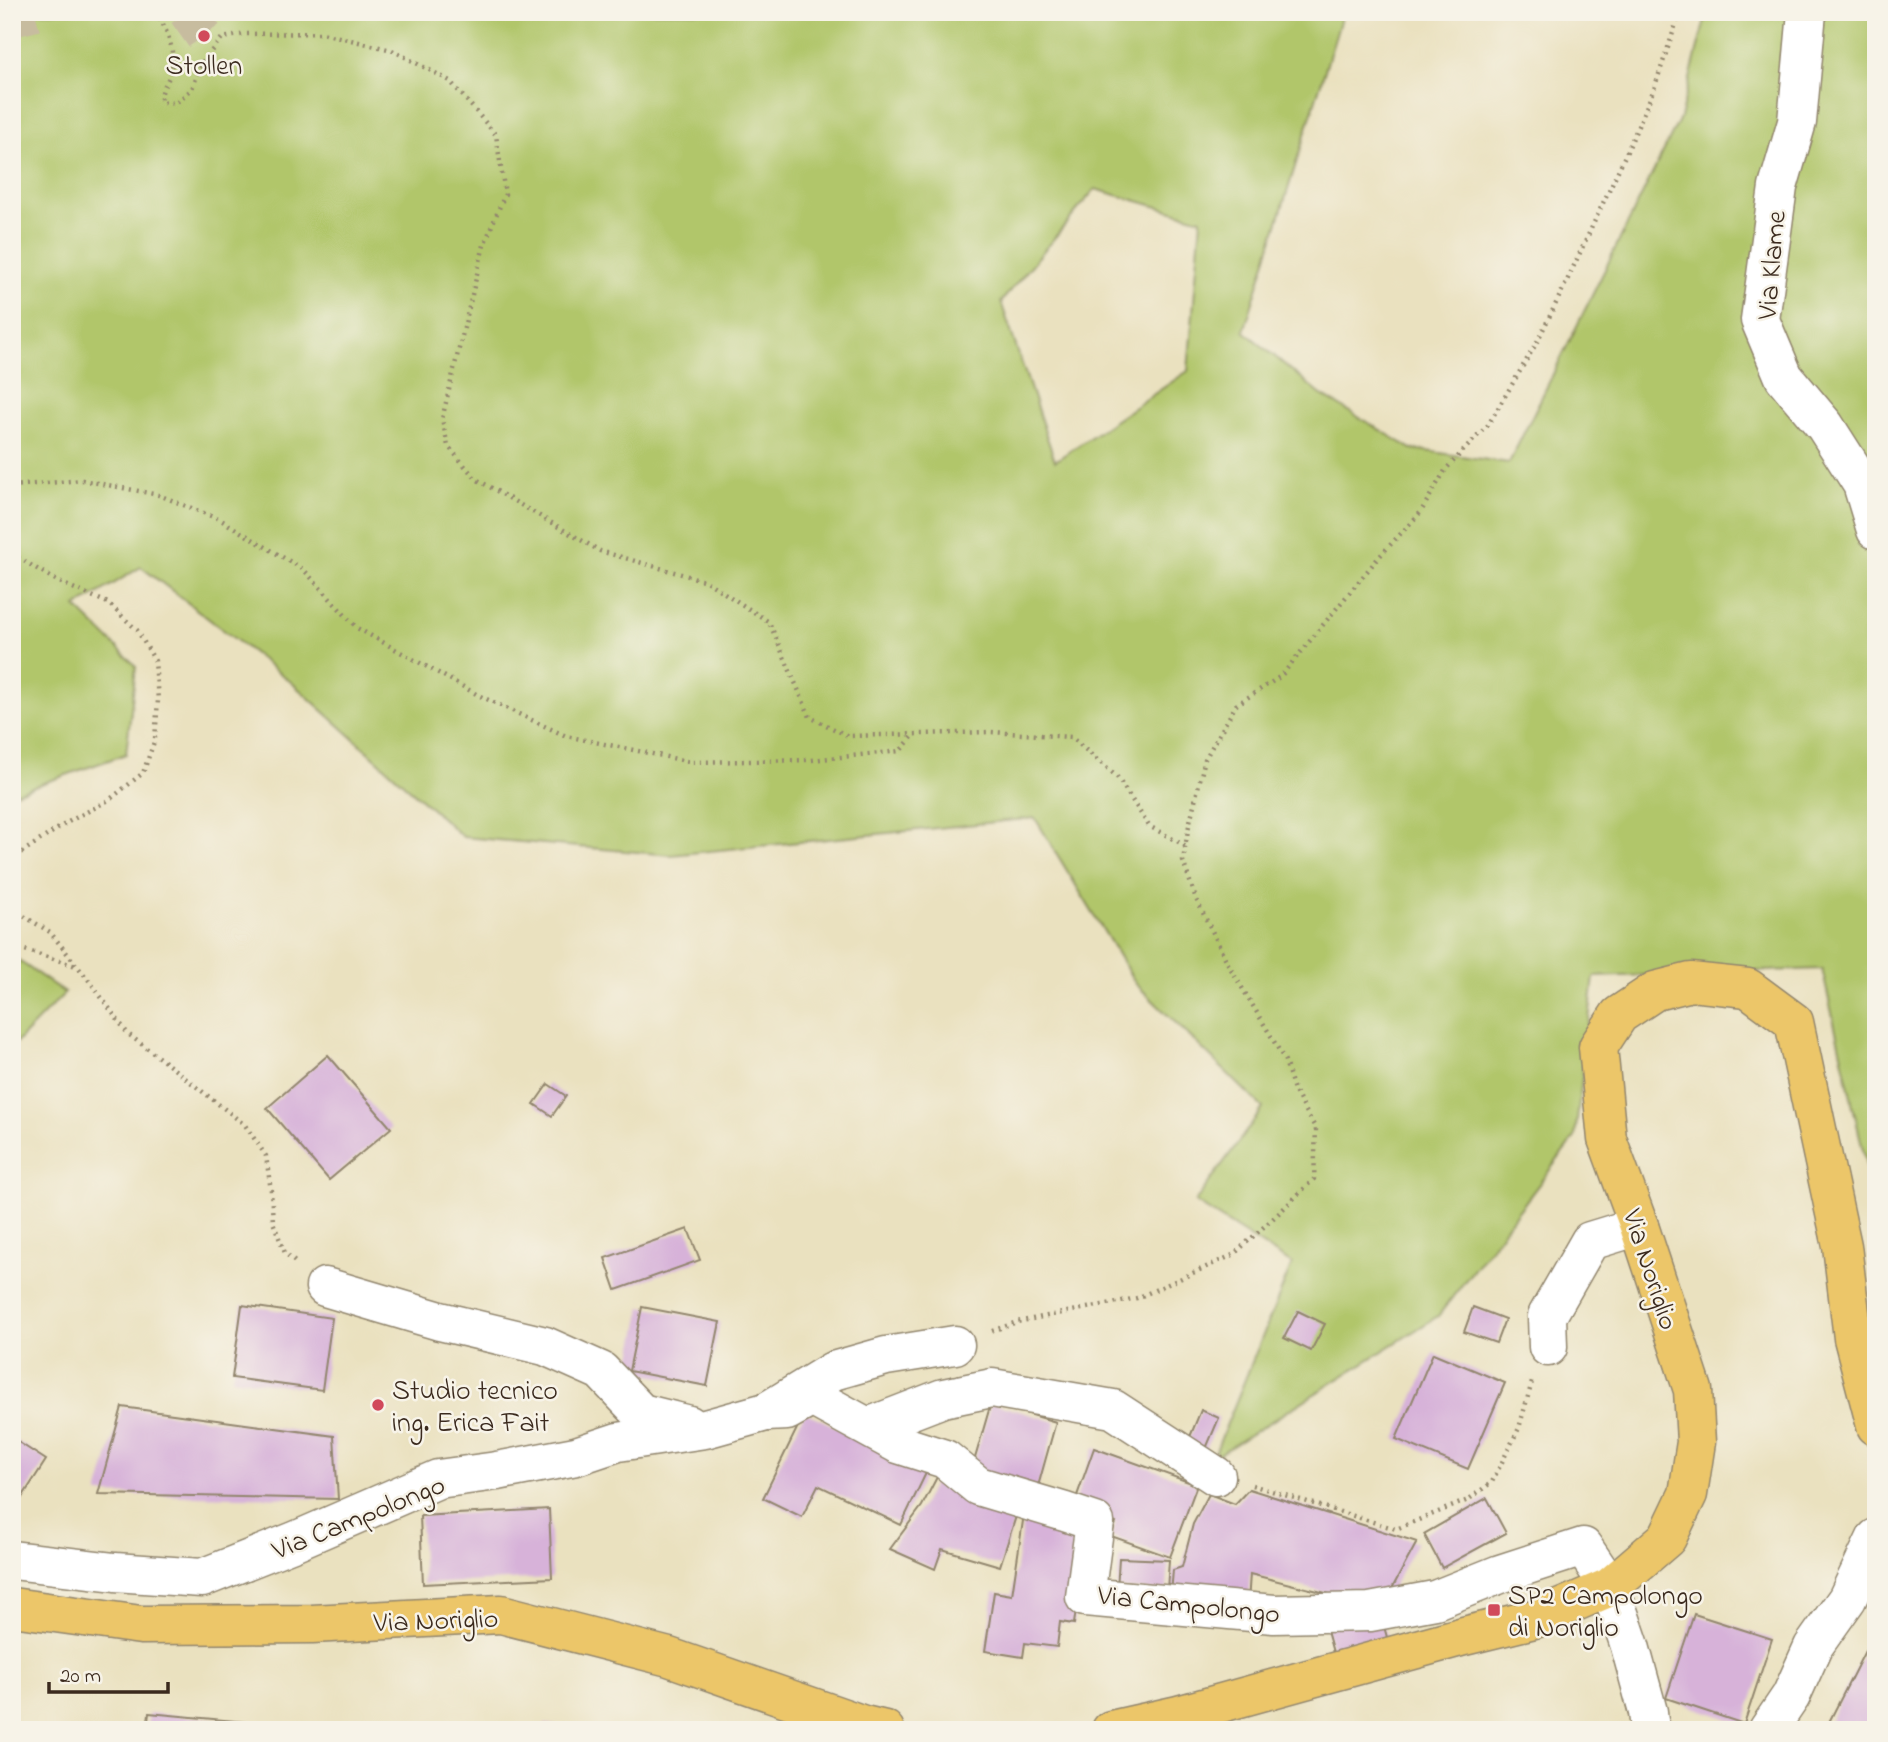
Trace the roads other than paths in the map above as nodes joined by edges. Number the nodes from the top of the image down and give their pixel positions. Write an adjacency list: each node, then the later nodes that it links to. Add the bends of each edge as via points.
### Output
1 (1807, 12): 2 (street, Via Klame, via 1797,122 1778,187 1760,320 1784,377 1825,426 1862,484)
2 (1876, 530)
3 (1639, 1226): 6 (street, via 1590,1241 1547,1317); 8 (main road, Via Noriglio, via 1607,1139 1598,1047 1619,1015 1655,991 1692,982 1748,988 1794,1023 1842,1246 1853,1338); 14 (main road, Via Noriglio, via 1693,1390 1696,1442 1688,1494 1667,1538)
4 (325, 1287): 10 (street, Via Campolongo, via 545,1346 601,1371 641,1413)
5 (955, 1345): 7 (street, Via Campolongo, via 886,1356 833,1371)
6 (1548, 1347)
7 (766, 1412): 9 (street, Via Campolongo, via 788,1411 812,1397); 10 (street, Via Campolongo)
8 (1876, 1426)
9 (869, 1427): 11 (street, via 943,1398 992,1388 1113,1409); 14 (street, Via Campolongo, via 898,1444 945,1459 978,1486 1095,1522 1085,1597 1274,1614 1370,1612 1435,1600 1583,1546)
10 (705, 1429): 13 (street, Via Campolongo, via 438,1479 202,1578)
11 (1216, 1476)
12 (1876, 1538): 19 (street, via 1847,1599 1813,1647 1791,1696)
13 (12, 1560)
14 (1609, 1587): 17 (main road, Via Noriglio, via 1538,1618); 18 (street, via 1630,1646)
15 (12, 1607): 16 (main road, Via Noriglio, via 141,1625 312,1624 501,1614 669,1657)
16 (886, 1730)
17 (1111, 1730)
18 (1650, 1730)
19 (1769, 1730)

